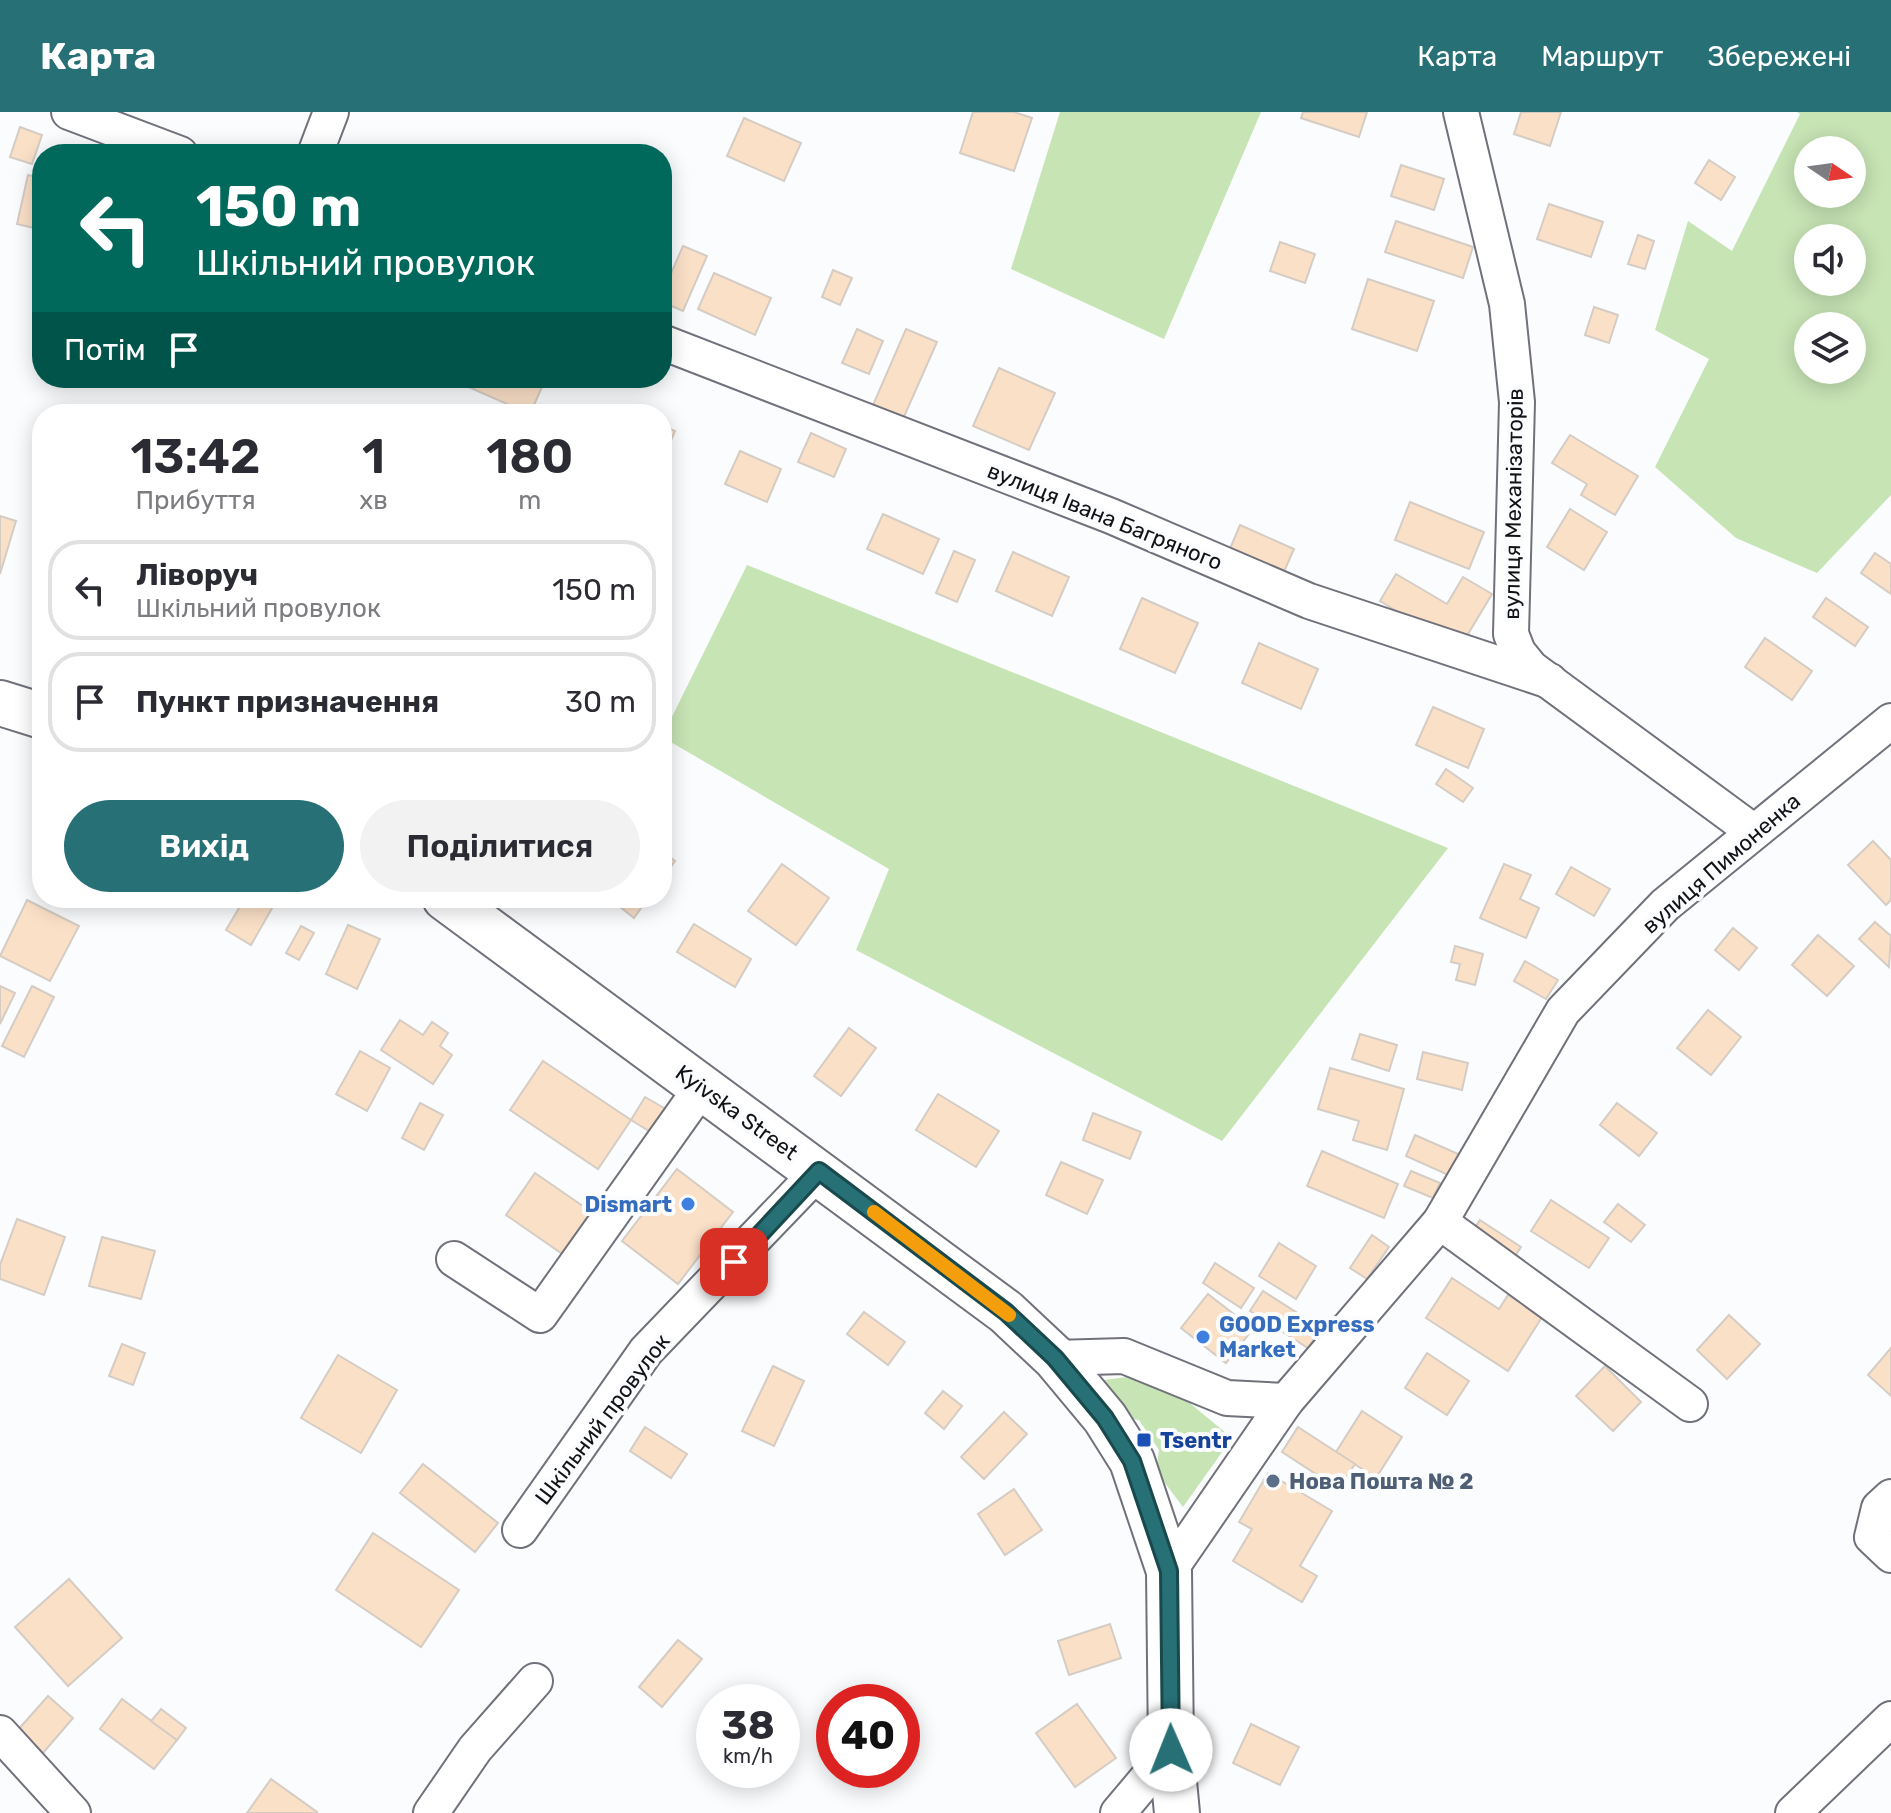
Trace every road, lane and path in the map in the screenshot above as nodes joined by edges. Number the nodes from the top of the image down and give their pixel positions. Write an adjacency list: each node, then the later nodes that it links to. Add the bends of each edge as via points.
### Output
1 (69, 112): 4 (street)
2 (331, 112): 5 (street)
3 (1461, 112): 7 (street, вулиця Механізаторів, via 1497,255 1513,353 1517,453)
4 (154, 144)
5 (319, 144)
6 (672, 346): 8 (street, вулиця Івана Багряного, via 1111,516 1309,601)
7 (1510, 606): 8 (street, via 1501,645 1492,654); 9 (street, вулиця Механізаторів, via 1518,652)
8 (1478, 656): 9 (street, вулиця Івана Багряного)
9 (1550, 681): 13 (street, вулиця Механізаторів)
10 (0, 703): 11 (street)
11 (32, 713)
12 (1891, 721): 13 (street, вулиця Пимоненка)
13 (1754, 832): 17 (street, вулиця Пимоненка, via 1665,905 1563,1011)
14 (459, 908): 15 (street, Kyivska Street)
15 (702, 1087): 16 (street, Kyivska Street); 18 (street, via 540,1315)
16 (819, 1171): 19 (street, Kyivska Street, via 1006,1312); 23 (street, Шкільний провулок, via 646,1351)
17 (1440, 1222): 20 (street, вулиця Пимоненка); 21 (street)
18 (454, 1259)
19 (1055, 1358): 20 (street, via 1124,1356 1227,1398); 25 (street, Kyivska Street, via 1105,1418 1132,1461)
20 (1286, 1401): 25 (street, вулиця Пимоненка)
21 (1690, 1404)
22 (1891, 1497): 24 (street, via 1879,1508 1872,1537)
23 (520, 1530)
24 (1891, 1555)
25 (1169, 1571): 29 (street, Kyivska Street)
26 (535, 1681): 31 (street, via 475,1749)
27 (1891, 1719): 34 (street)
28 (0, 1733): 30 (street)
29 (1171, 1750): 32 (street); 33 (street, Kyivska Street)
30 (73, 1813)
31 (431, 1813)
32 (1118, 1813)
33 (1177, 1813)
34 (1793, 1813)

